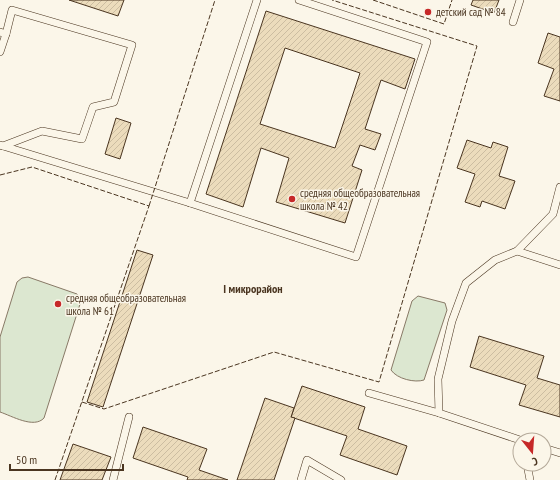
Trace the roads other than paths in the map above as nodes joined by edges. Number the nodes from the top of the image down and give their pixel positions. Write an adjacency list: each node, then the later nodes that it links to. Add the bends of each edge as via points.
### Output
1 (257, 0): 9 (lane)
2 (299, 0): 9 (lane, via 427,42 356,257)
3 (520, 0): 4 (lane)
4 (513, 22)
5 (3, 33): 6 (lane); 7 (lane, via 12,10 132,45 114,102 93,107 82,139 42,131)
6 (0, 52)
7 (2, 146): 9 (lane)
8 (560, 187): 10 (lane, via 553,214)
9 (190, 202)
10 (517, 251): 11 (lane); 13 (lane, via 494,260 466,283 452,322 438,379)
11 (560, 265)
12 (369, 393): 13 (lane)
13 (439, 413): 15 (lane)
14 (129, 417): 16 (lane)
15 (512, 437)
16 (113, 480)
17 (302, 480): 18 (lane, via 307,460)
18 (341, 480)

